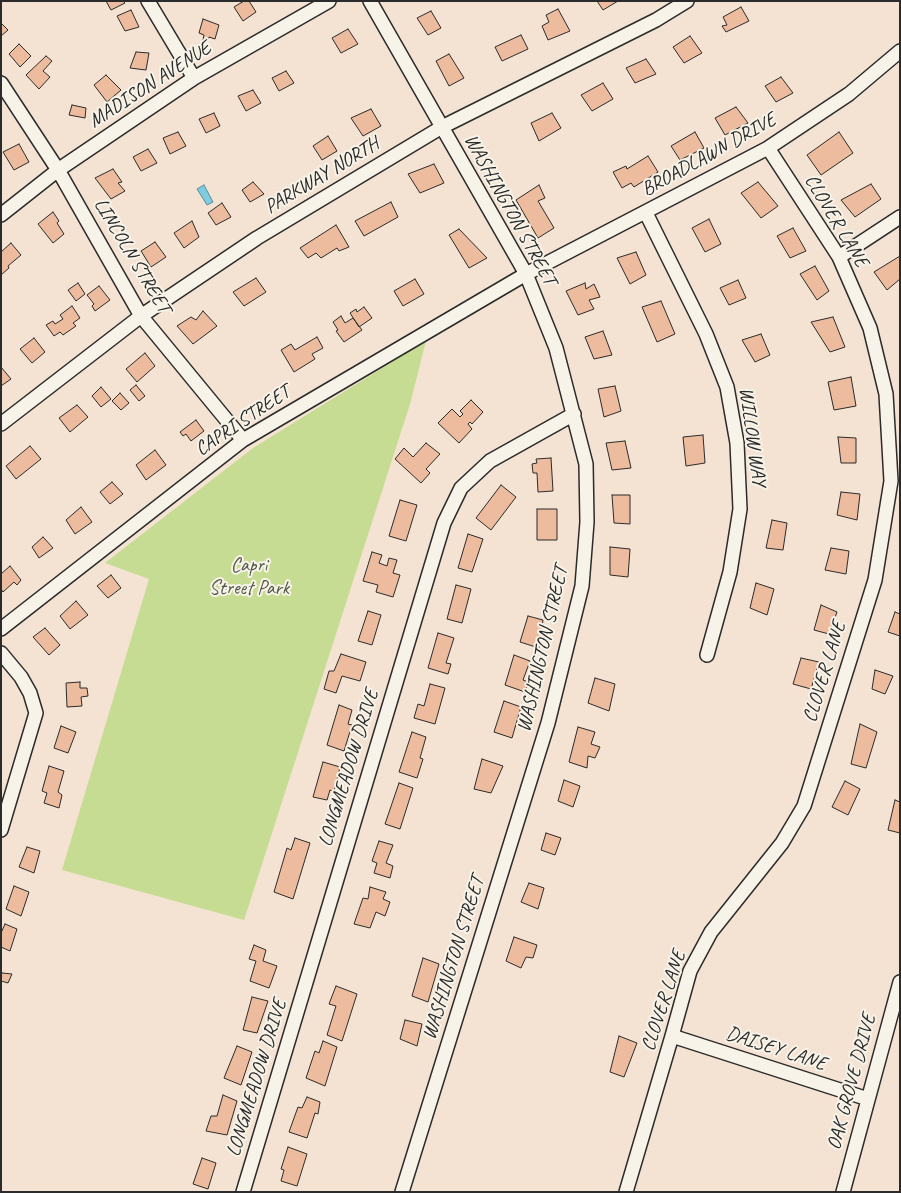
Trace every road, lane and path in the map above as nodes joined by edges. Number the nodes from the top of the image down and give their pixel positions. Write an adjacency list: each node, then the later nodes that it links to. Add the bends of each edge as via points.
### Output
1 (148, 1): 6 (street)
2 (329, 1): 6 (street, MADISON AVENUE)
3 (370, 1): 8 (street, WASHINGTON STREET)
4 (687, 1): 8 (street, PARKWAY NORTH, via 656,20)
5 (900, 51): 9 (street, BROADLAWN DRIVE, via 849,94)
6 (194, 78): 10 (street, MADISON AVENUE)
7 (1, 83): 10 (street, LINCOLN STREET)
8 (442, 127): 15 (street, WASHINGTON STREET); 16 (street, PARKWAY NORTH, via 257,238)
9 (768, 148): 11 (street, BROADLAWN DRIVE); 14 (street, CLOVER LANE)
10 (58, 170): 12 (street, MADISON AVENUE); 16 (street, LINCOLN STREET)
11 (646, 213): 15 (street, BROADLAWN DRIVE); 22 (street, WILLOW WAY, via 706,334 727,387 737,443 740,509 730,572)
12 (1, 215)
13 (900, 217): 14 (street)
14 (839, 257): 25 (street, CLOVER LANE, via 870,328 886,394 891,481 875,580 804,806 782,843 711,932 690,971)
15 (526, 274): 17 (street, WASHINGTON STREET, via 556,348); 19 (street, CAPRI STREET)
16 (141, 316): 18 (street, PARKWAY NORTH); 19 (street, LINCOLN STREET)
17 (574, 414): 27 (street, LONGMEADOW DRIVE, via 490,461 461,488 444,523); 28 (street, WASHINGTON STREET, via 586,464 587,522 582,586 548,723)
18 (1, 424)
19 (243, 440): 20 (street, CAPRI STREET)
20 (1, 629)
21 (1, 653): 23 (street, via 21,677 30,693 36,713)
22 (706, 655)
23 (1, 830)
24 (900, 982): 26 (street, OAK GROVE DRIVE)
25 (672, 1036): 26 (street, DAISEY LANE); 29 (street, CLOVER LANE)
26 (868, 1099): 30 (street, OAK GROVE DRIVE)
27 (244, 1192)
28 (402, 1192)
29 (626, 1192)
30 (843, 1192)

